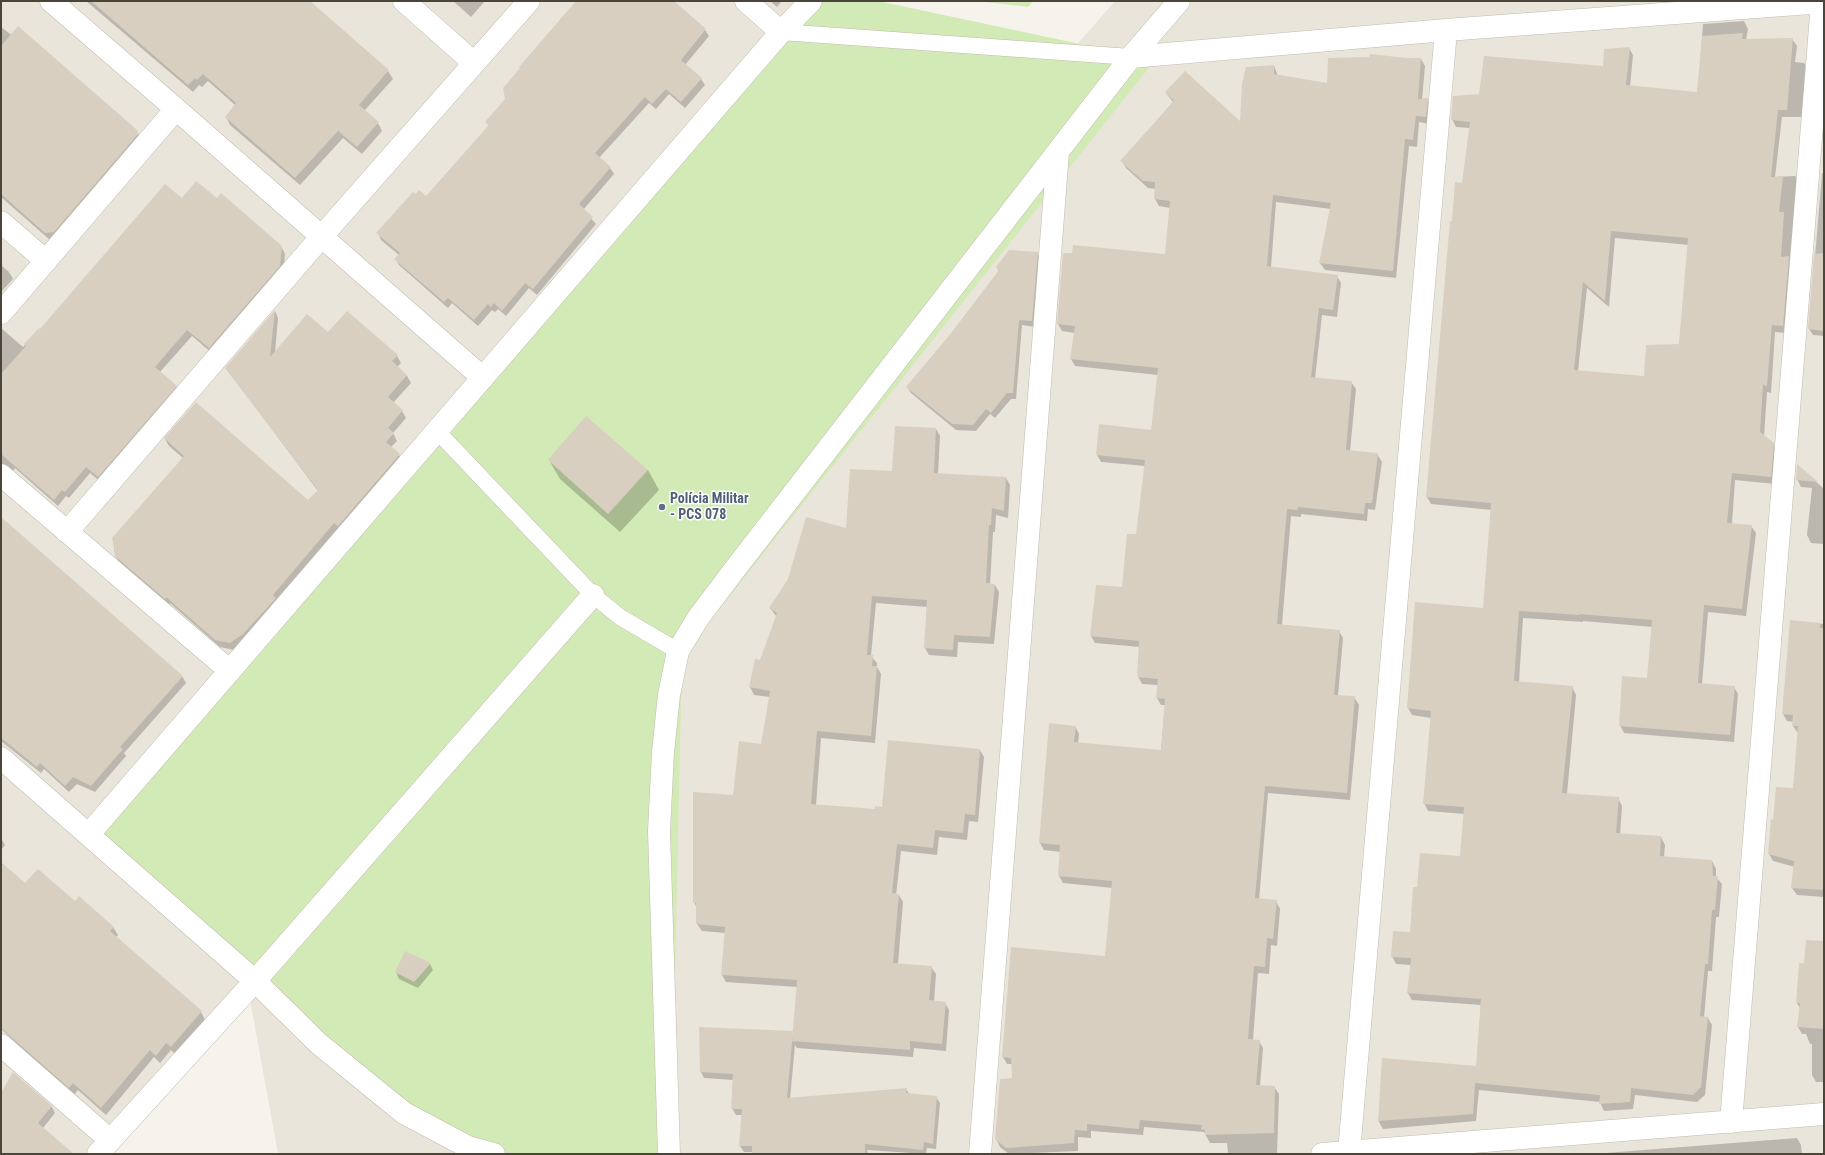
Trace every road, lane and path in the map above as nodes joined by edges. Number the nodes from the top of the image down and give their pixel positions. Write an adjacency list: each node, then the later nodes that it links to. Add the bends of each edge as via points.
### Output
1 (51, 1): 12 (street)
2 (404, 1): 11 (street)
3 (529, 1): 11 (street)
4 (746, 1): 9 (street)
5 (812, 1): 9 (street)
6 (1179, 1): 10 (street)
7 (1823, 3): 8 (street); 30 (street)
8 (1446, 30): 10 (street); 32 (street)
9 (781, 32): 10 (lane); 18 (street)
10 (1131, 57): 13 (street)
11 (474, 63): 15 (street)
12 (176, 109): 15 (street); 16 (street)
13 (1058, 152): 23 (street, via 735,569 698,618); 35 (street)
14 (1, 222): 16 (street)
15 (322, 236): 18 (street); 21 (street)
16 (46, 261): 17 (street)
17 (1, 313)
18 (483, 378): 19 (street)
19 (437, 431): 22 (lane); 24 (street)
20 (1, 475): 21 (street)
21 (67, 532): 24 (street)
22 (593, 595): 23 (lane, via 620,617); 27 (street)
23 (678, 652): 34 (street, via 669,695 659,831)
24 (230, 671): 26 (street)
25 (1, 758): 26 (street)
26 (89, 834): 27 (street)
27 (255, 981): 31 (street); 33 (street, via 318,1043 404,1113 468,1147)
28 (1, 1045): 31 (street)
29 (1824, 1114): 30 (street)
30 (1731, 1122): 32 (street)
31 (104, 1147)
32 (1349, 1152): 36 (street)
33 (494, 1154)
34 (668, 1154)
35 (980, 1154)
36 (1322, 1154)

